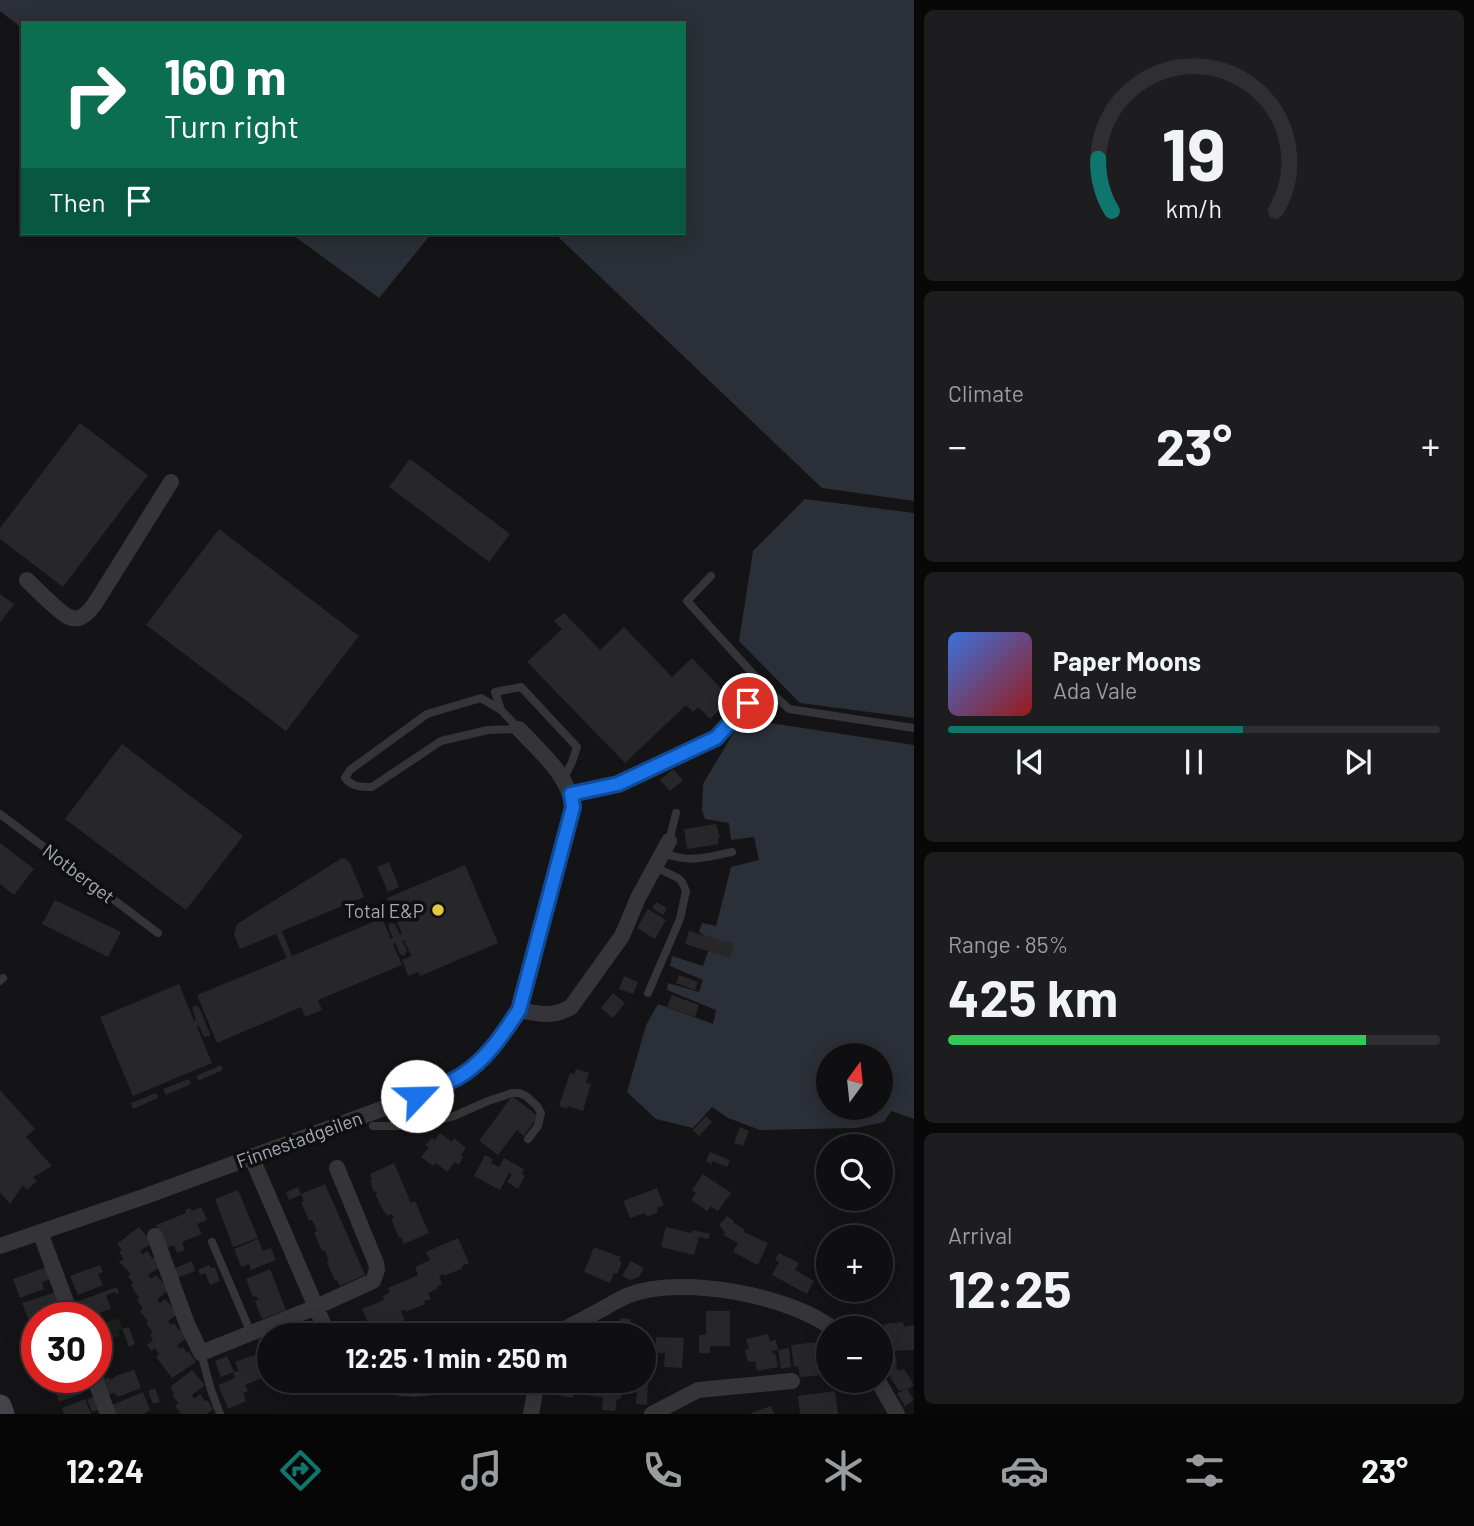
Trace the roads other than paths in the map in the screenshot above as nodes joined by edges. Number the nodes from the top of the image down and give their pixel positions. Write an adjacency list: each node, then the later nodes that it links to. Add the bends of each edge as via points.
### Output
1 (171, 482): 3 (street, via 85,616 66,617)
2 (712, 576): 4 (lane, via 687,601)
3 (27, 580)
4 (764, 686): 6 (lane, via 789,709); 9 (lane, via 716,738 618,784)
5 (501, 709): 7 (lane); 7 (lane, via 481,698 427,714 349,770 345,778 350,784 372,787 440,741 488,730); 8 (lane, via 495,692 521,687 577,747)
6 (914, 728)
7 (519, 729): 8 (street, Finnestadgeilen)
8 (564, 778): 9 (street, Finnestadgeilen)
9 (571, 794): 16 (street, Finnestadgeilen, via 573,807)
10 (676, 813): 13 (lane)
11 (0, 814): 14 (lane, Notberget)
12 (732, 852): 13 (lane, via 693,860)
13 (662, 854): 15 (lane, via 685,891 680,919); 16 (street, via 622,936 571,1007 551,1015)
14 (158, 933)
15 (648, 993)
16 (519, 1010): 19 (street, Finnestadgeilen, via 485,1057 461,1076)
17 (373, 1126): 18 (lane, via 434,1121 519,1093 532,1100 541,1113)
18 (527, 1139)
19 (251, 1156): 21 (street, Finnestadgeilen); 26 (street)
20 (337, 1168): 26 (street, via 376,1263 376,1278)
21 (40, 1232): 24 (street, Finnestadgeilen); 25 (street)
22 (155, 1236): 31 (street)
23 (212, 1242): 30 (lane)
24 (0, 1246)
25 (66, 1302)
26 (316, 1307): 28 (street); 30 (street)
27 (816, 1319): 29 (street, via 722,1289 676,1286 629,1295)
28 (323, 1323)
29 (576, 1323)
30 (251, 1333): 31 (street)
31 (201, 1353): 40 (lane)
32 (792, 1381): 41 (street, via 698,1390)
33 (100, 1393): 39 (street)
34 (535, 1393): 37 (street)
35 (884, 1393): 42 (street)
36 (0, 1406): 38 (main road)
37 (534, 1413)
38 (3, 1414)
39 (108, 1414)
40 (220, 1414)
41 (652, 1414)
42 (897, 1414)

